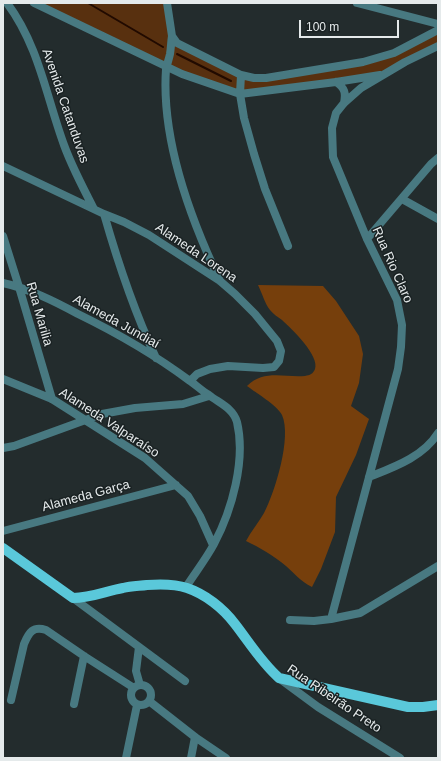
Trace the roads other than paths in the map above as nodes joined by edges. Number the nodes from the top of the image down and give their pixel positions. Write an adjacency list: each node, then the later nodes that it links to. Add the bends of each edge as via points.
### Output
1 (6, 3): 6 (street, Avenida Catanduvas)
2 (13, 3): 6 (street)
3 (34, 3): 13 (street)
4 (167, 3): 10 (street)
5 (358, 3): 7 (street)
6 (13, 12): 22 (street, Avenida Catanduvas, via 37,60 64,146)
7 (423, 20): 8 (street); 11 (street, via 426,24)
8 (438, 24)
9 (438, 30): 11 (street)
10 (172, 36): 13 (street); 15 (street, via 177,43)
11 (426, 36): 15 (street, via 394,53 363,62 266,78)
12 (438, 46): 14 (street, Rua Rio Claro)
13 (166, 68): 17 (street); 28 (street, via 168,120 175,156 184,191 205,249)
14 (386, 74): 16 (street); 18 (street, Rua Rio Claro, via 361,88)
15 (242, 75): 17 (street)
16 (336, 82): 17 (street); 18 (street, via 345,90)
17 (240, 94): 27 (street, via 254,154)
18 (344, 103): 26 (street, Rua Rio Claro, via 336,113 332,128 333,157)
19 (438, 158): 21 (street)
20 (3, 166): 22 (street, Alameda Lorena)
21 (402, 199): 24 (street); 26 (street)
22 (94, 209): 23 (street, Alameda Lorena)
23 (104, 214): 28 (street, Alameda Lorena, via 149,235); 31 (street, via 122,275)
24 (438, 219)
25 (3, 236): 30 (street, Rua Marilia)
26 (367, 239): 39 (street, Rua Rio Claro, via 397,300 402,324 398,370)
27 (288, 246)
28 (220, 281): 33 (street, Alameda Lorena, via 255,314 276,341 281,351 279,361 274,367 228,366 210,369 197,374)
29 (3, 283): 30 (street, Alameda Jundiaí)
30 (19, 287): 31 (street, Alameda Jundiaí, via 99,324); 35 (street, Rua Marilia)
31 (156, 358): 33 (street, Alameda Jundiaí)
32 (3, 379): 35 (street, Alameda Valparaíso)
33 (190, 381): 34 (street, Alameda Jundiaí)
34 (209, 396): 36 (street, via 183,404 135,408); 42 (street, Alameda Jundiaí, via 228,408 236,420 240,441 239,469 223,525)
35 (52, 399): 36 (street, Alameda Valparaíso)
36 (84, 420): 38 (street); 40 (street, Alameda Valparaíso, via 145,458)
37 (438, 433): 39 (street, via 432,443 417,454)
38 (3, 448)
39 (369, 477): 47 (street, Rua Rio Claro)
40 (176, 485): 41 (street, Alameda Garça); 42 (street, Alameda Valparaíso, via 188,496)
41 (3, 531)
42 (213, 545): 45 (street, Alameda Jundiaí)
43 (3, 548): 46 (main road)
44 (438, 566): 47 (street, via 360,613)
45 (186, 587): 46 (main road, Rua Ribeirão Preto, via 147,585 85,598); 51 (main road, Rua Ribeirão Preto, via 218,606 234,622 267,668)
46 (73, 598): 49 (street)
47 (331, 619): 48 (street)
48 (290, 620)
49 (139, 647): 52 (street); 53 (street)
50 (84, 656): 53 (street); 54 (street, via 46,630 33,630 27,635 24,644); 56 (street)
51 (279, 678): 58 (main road, via 408,707); 63 (street, Rua Ribeirão Preto, via 318,707)
52 (185, 681)
53 (137, 687): 55 (street, via 148,689 151,695); 57 (street, via 131,694)
54 (11, 700)
55 (149, 701): 57 (street, via 144,705); 59 (street)
56 (74, 704)
57 (137, 705): 60 (street)
58 (438, 705)
59 (195, 737): 61 (street); 62 (street)
60 (126, 758)
61 (191, 758)
62 (226, 758)
63 (400, 758)

